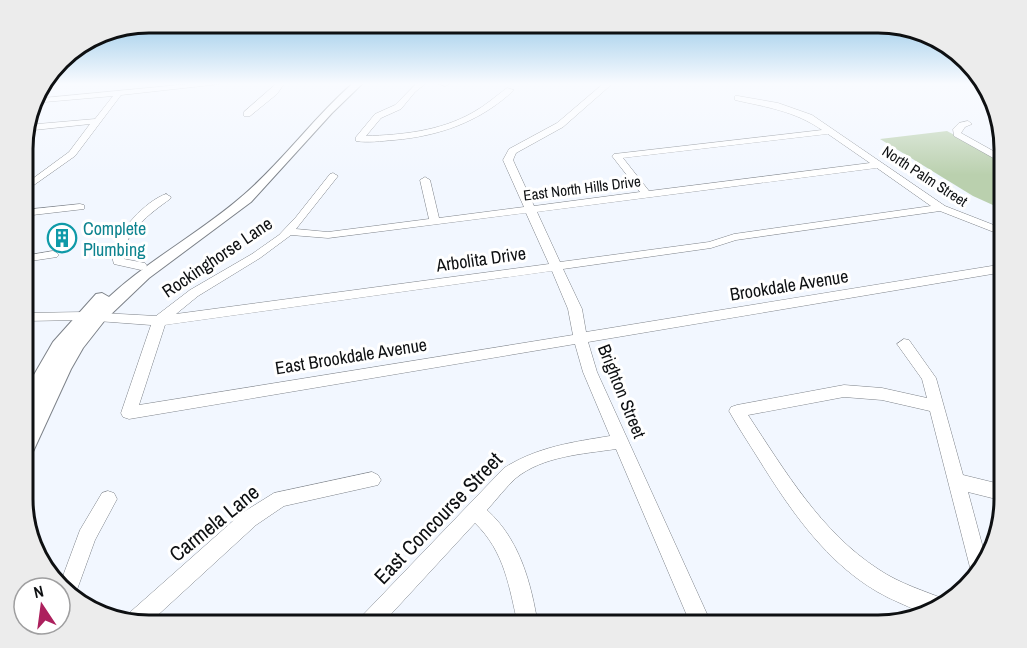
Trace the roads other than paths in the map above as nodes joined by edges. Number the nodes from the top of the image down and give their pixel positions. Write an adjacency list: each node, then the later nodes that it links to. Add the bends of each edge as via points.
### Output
1 (103, 114): 8 (street)
2 (316, 114): 28 (main road, via 236,197)
3 (327, 114): 31 (main road, via 247,199)
4 (382, 114): 5 (street, via 359,139 403,138 444,128)
5 (475, 114)
6 (573, 114): 21 (street, Brighton Street, via 560,125 524,142 508,160)
7 (803, 114): 11 (street, North Palm Street)
8 (98, 121): 10 (street); 16 (street, via 72,154)
9 (968, 124): 12 (street, via 962,124 957,134)
10 (35, 127)
11 (831, 131): 13 (street, North Palm Street); 17 (street, via 617,156)
12 (994, 155)
13 (880, 165): 17 (street, East North Hills Drive); 20 (street, North Palm Street)
14 (333, 176): 25 (street, Rockinghorse Lane)
15 (425, 180): 23 (street)
16 (33, 182)
17 (647, 195): 21 (street, East North Hills Drive)
18 (166, 197): 28 (street, via 128,230 116,255 120,262)
19 (80, 207): 22 (street)
20 (941, 208): 24 (street, North Palm Street); 29 (street, Arbolita Drive)
21 (531, 210): 23 (street, East North Hills Drive); 29 (street, Brighton Street)
22 (33, 212)
23 (435, 222): 25 (street, East North Hills Drive, via 328,235)
24 (994, 229)
25 (289, 232): 33 (street, Rockinghorse Lane, via 194,293)
26 (53, 255): 27 (street)
27 (33, 258)
28 (141, 267): 31 (main road, via 112,289)
29 (556, 267): 33 (street, Arbolita Drive); 34 (street, Brighton Street, via 574,309)
30 (994, 270): 34 (street, Brookdale Avenue)
31 (92, 316): 32 (street, Arbolita Drive); 33 (street, Arbolita Drive); 36 (main road, via 59,346); 39 (main road)
32 (33, 317)
33 (159, 321): 38 (street, Rockinghorse Lane)
34 (580, 338): 38 (street, East Brookdale Avenue); 40 (street, Brighton Street)
35 (904, 344): 37 (street, via 929,378)
36 (33, 392)
37 (938, 407): 42 (street); 48 (street, via 882,394 844,391 737,411 819,532 842,555 898,592)
38 (129, 412)
39 (33, 430)
40 (620, 441): 45 (street, East Concourse Street, via 541,456 524,463); 52 (street, Brighton Street)
41 (372, 480): 49 (street, Carmela Lane, via 280,499 249,519)
42 (957, 481): 43 (street); 46 (street)
43 (994, 490)
44 (108, 499): 47 (street, via 87,536)
45 (475, 510): 50 (street, East Concourse Street); 51 (street, via 494,527 512,557)
46 (977, 559)
47 (72, 577)
48 (928, 603)
49 (142, 615)
50 (376, 615)
51 (526, 615)
52 (698, 615)

